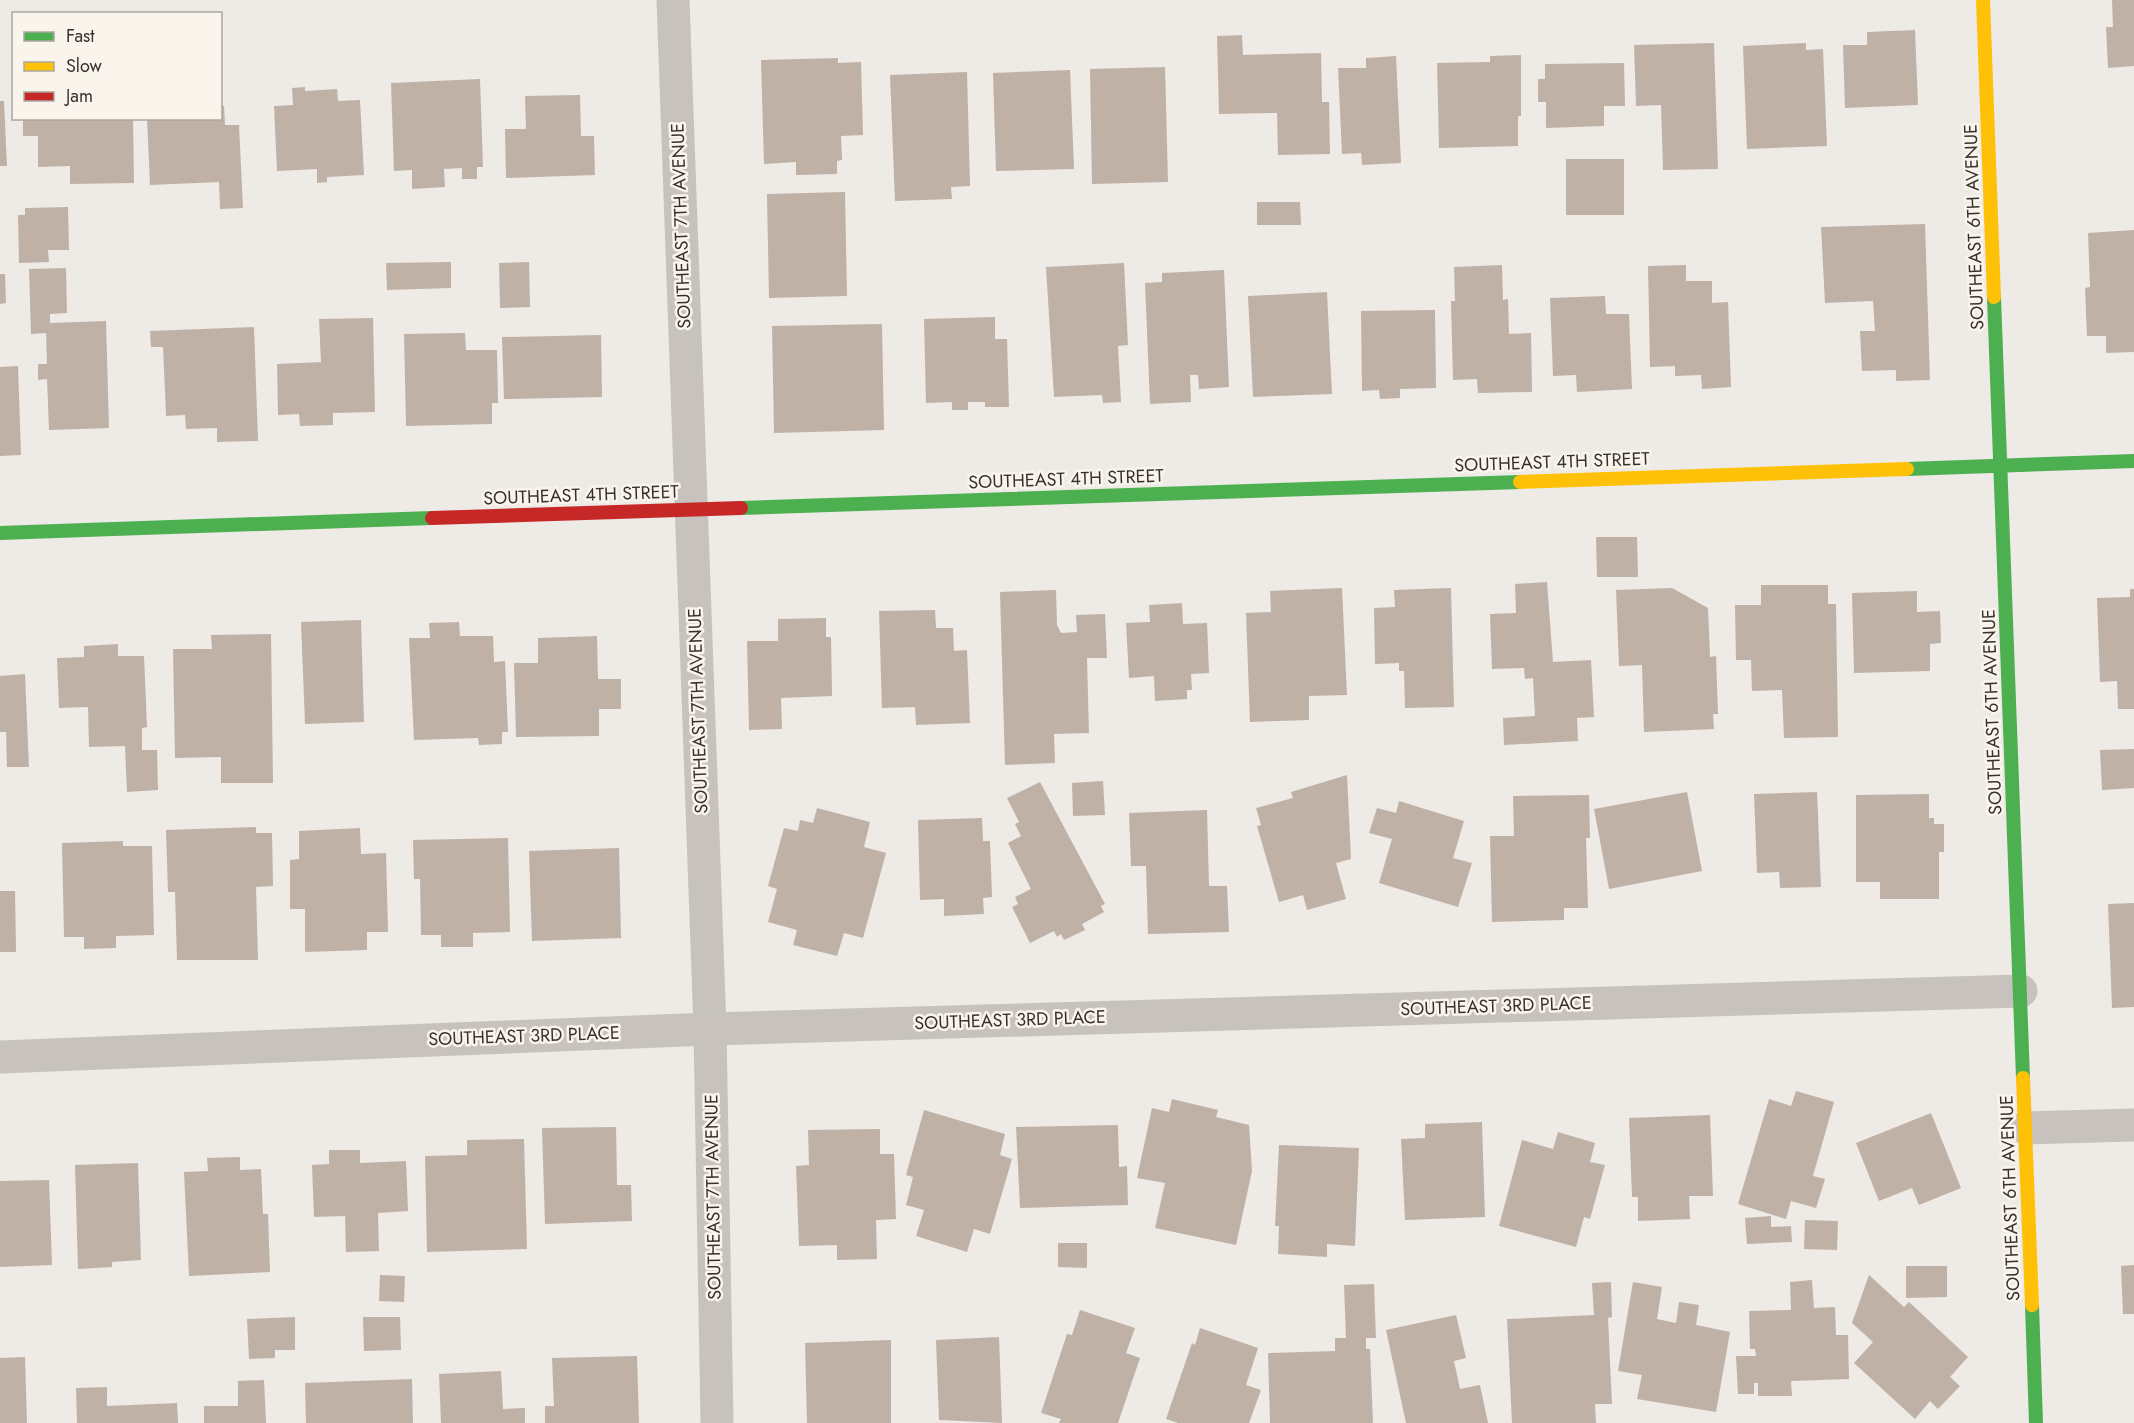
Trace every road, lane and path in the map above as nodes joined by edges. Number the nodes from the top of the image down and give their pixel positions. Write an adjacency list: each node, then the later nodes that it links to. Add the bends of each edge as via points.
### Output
1 (673, 0): 5 (street, SOUTHEAST 7TH AVENUE)
2 (1983, 0): 4 (street, SOUTHEAST 6TH AVENUE)
3 (2134, 461): 4 (street, SOUTHEAST 4TH STREET)
4 (2001, 465): 5 (street, SOUTHEAST 4TH STREET); 7 (street, SOUTHEAST 6TH AVENUE)
5 (691, 509): 6 (street, SOUTHEAST 4TH STREET); 8 (street, SOUTHEAST 7TH AVENUE)
6 (0, 533)
7 (2021, 991): 8 (street, SOUTHEAST 3RD PLACE); 11 (street, SOUTHEAST 6TH AVENUE)
8 (710, 1029): 9 (street, SOUTHEAST 3RD PLACE); 12 (street, SOUTHEAST 7TH AVENUE)
9 (0, 1057)
10 (2134, 1125): 11 (street)
11 (2026, 1128): 13 (street, SOUTHEAST 6TH AVENUE)
12 (717, 1423)
13 (2036, 1423)

